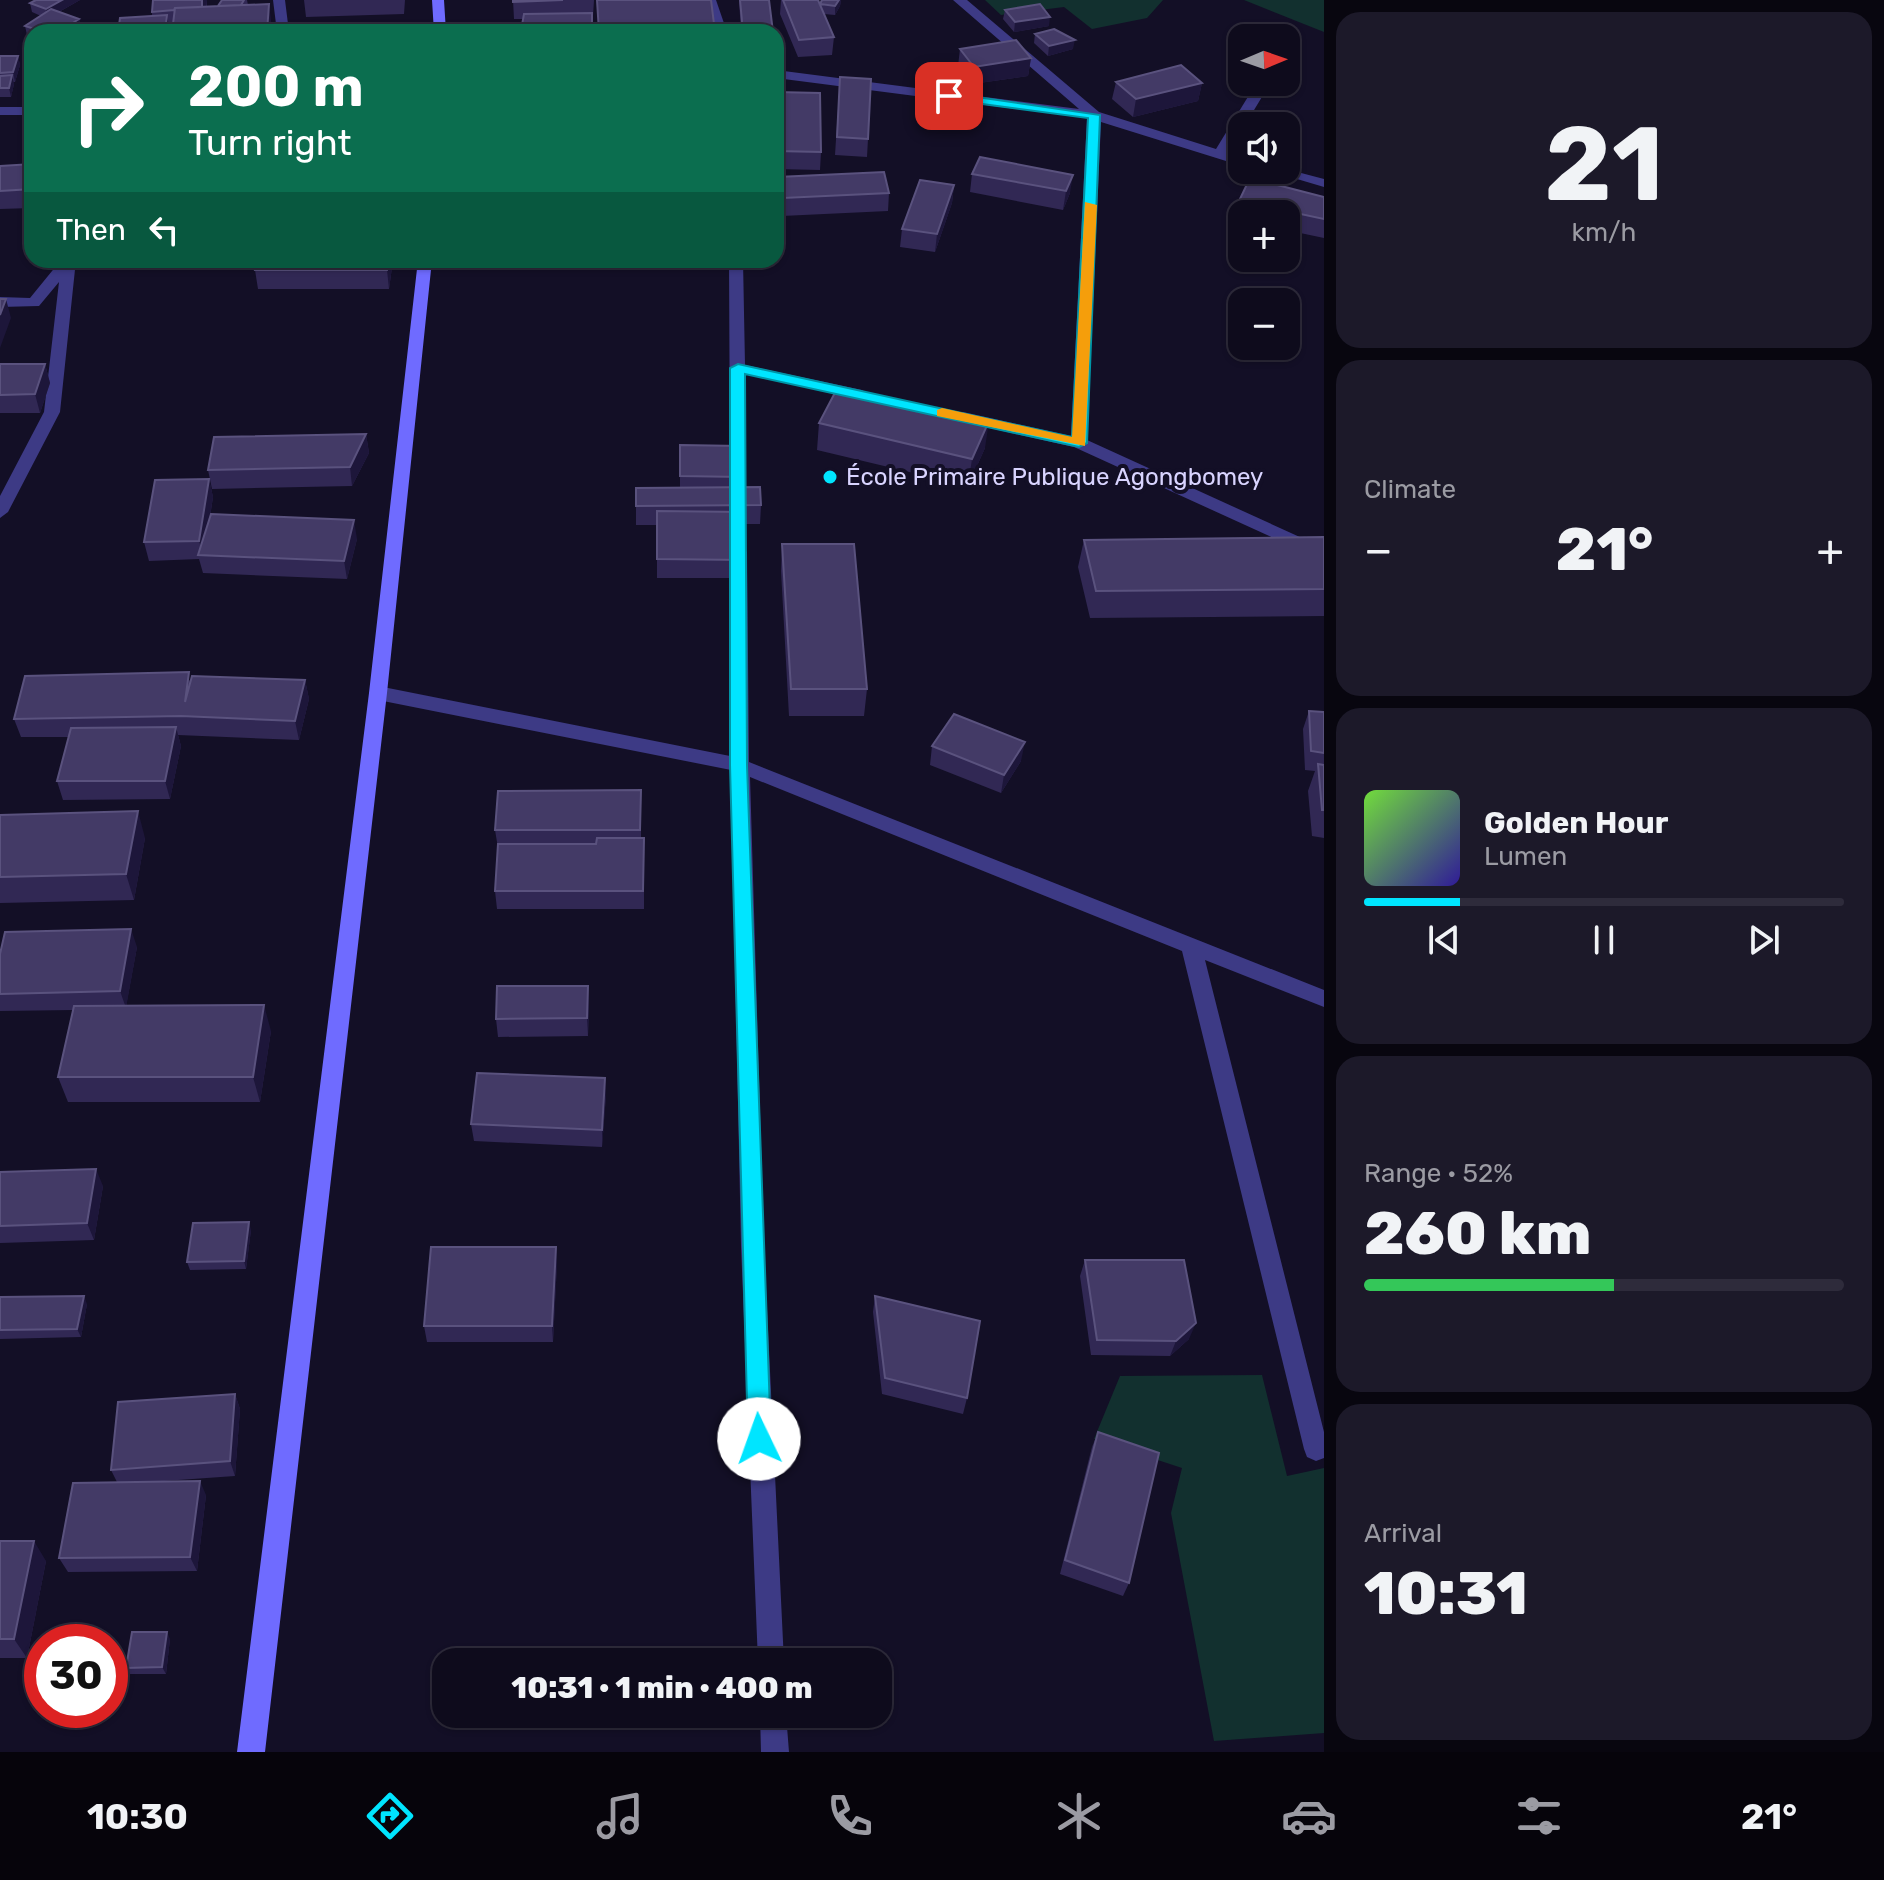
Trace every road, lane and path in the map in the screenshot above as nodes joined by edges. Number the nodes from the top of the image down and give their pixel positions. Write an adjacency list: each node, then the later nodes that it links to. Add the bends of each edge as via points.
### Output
1 (279, 0): 5 (street)
2 (438, 0): 6 (street)
3 (710, 0): 7 (street)
4 (959, 0): 12 (street)
5 (282, 24)
6 (440, 24)
7 (718, 24)
8 (784, 75): 12 (street)
9 (1255, 96): 13 (street)
10 (0, 111): 11 (street)
11 (24, 111)
12 (1094, 115): 13 (street); 25 (street)
13 (1219, 156): 14 (street)
14 (1228, 158)
15 (1300, 177): 16 (street)
16 (1324, 183)
17 (62, 268): 21 (street, via 34,303)
18 (68, 268): 27 (street, via 52,412)
19 (424, 268): 30 (street)
20 (736, 268): 22 (street)
21 (0, 302)
22 (738, 368): 23 (street); 26 (street)
23 (877, 399)
24 (940, 412): 25 (street)
25 (1079, 443): 29 (street)
26 (738, 495)
27 (0, 512)
28 (738, 527): 31 (street)
29 (1324, 555)
30 (378, 693): 31 (street); 37 (street)
31 (739, 765): 32 (street); 35 (street, via 756,1375)
32 (1191, 945): 33 (street); 34 (street)
33 (1324, 999)
34 (1316, 1449)
35 (770, 1648)
36 (774, 1728): 38 (street)
37 (251, 1752)
38 (775, 1752)

